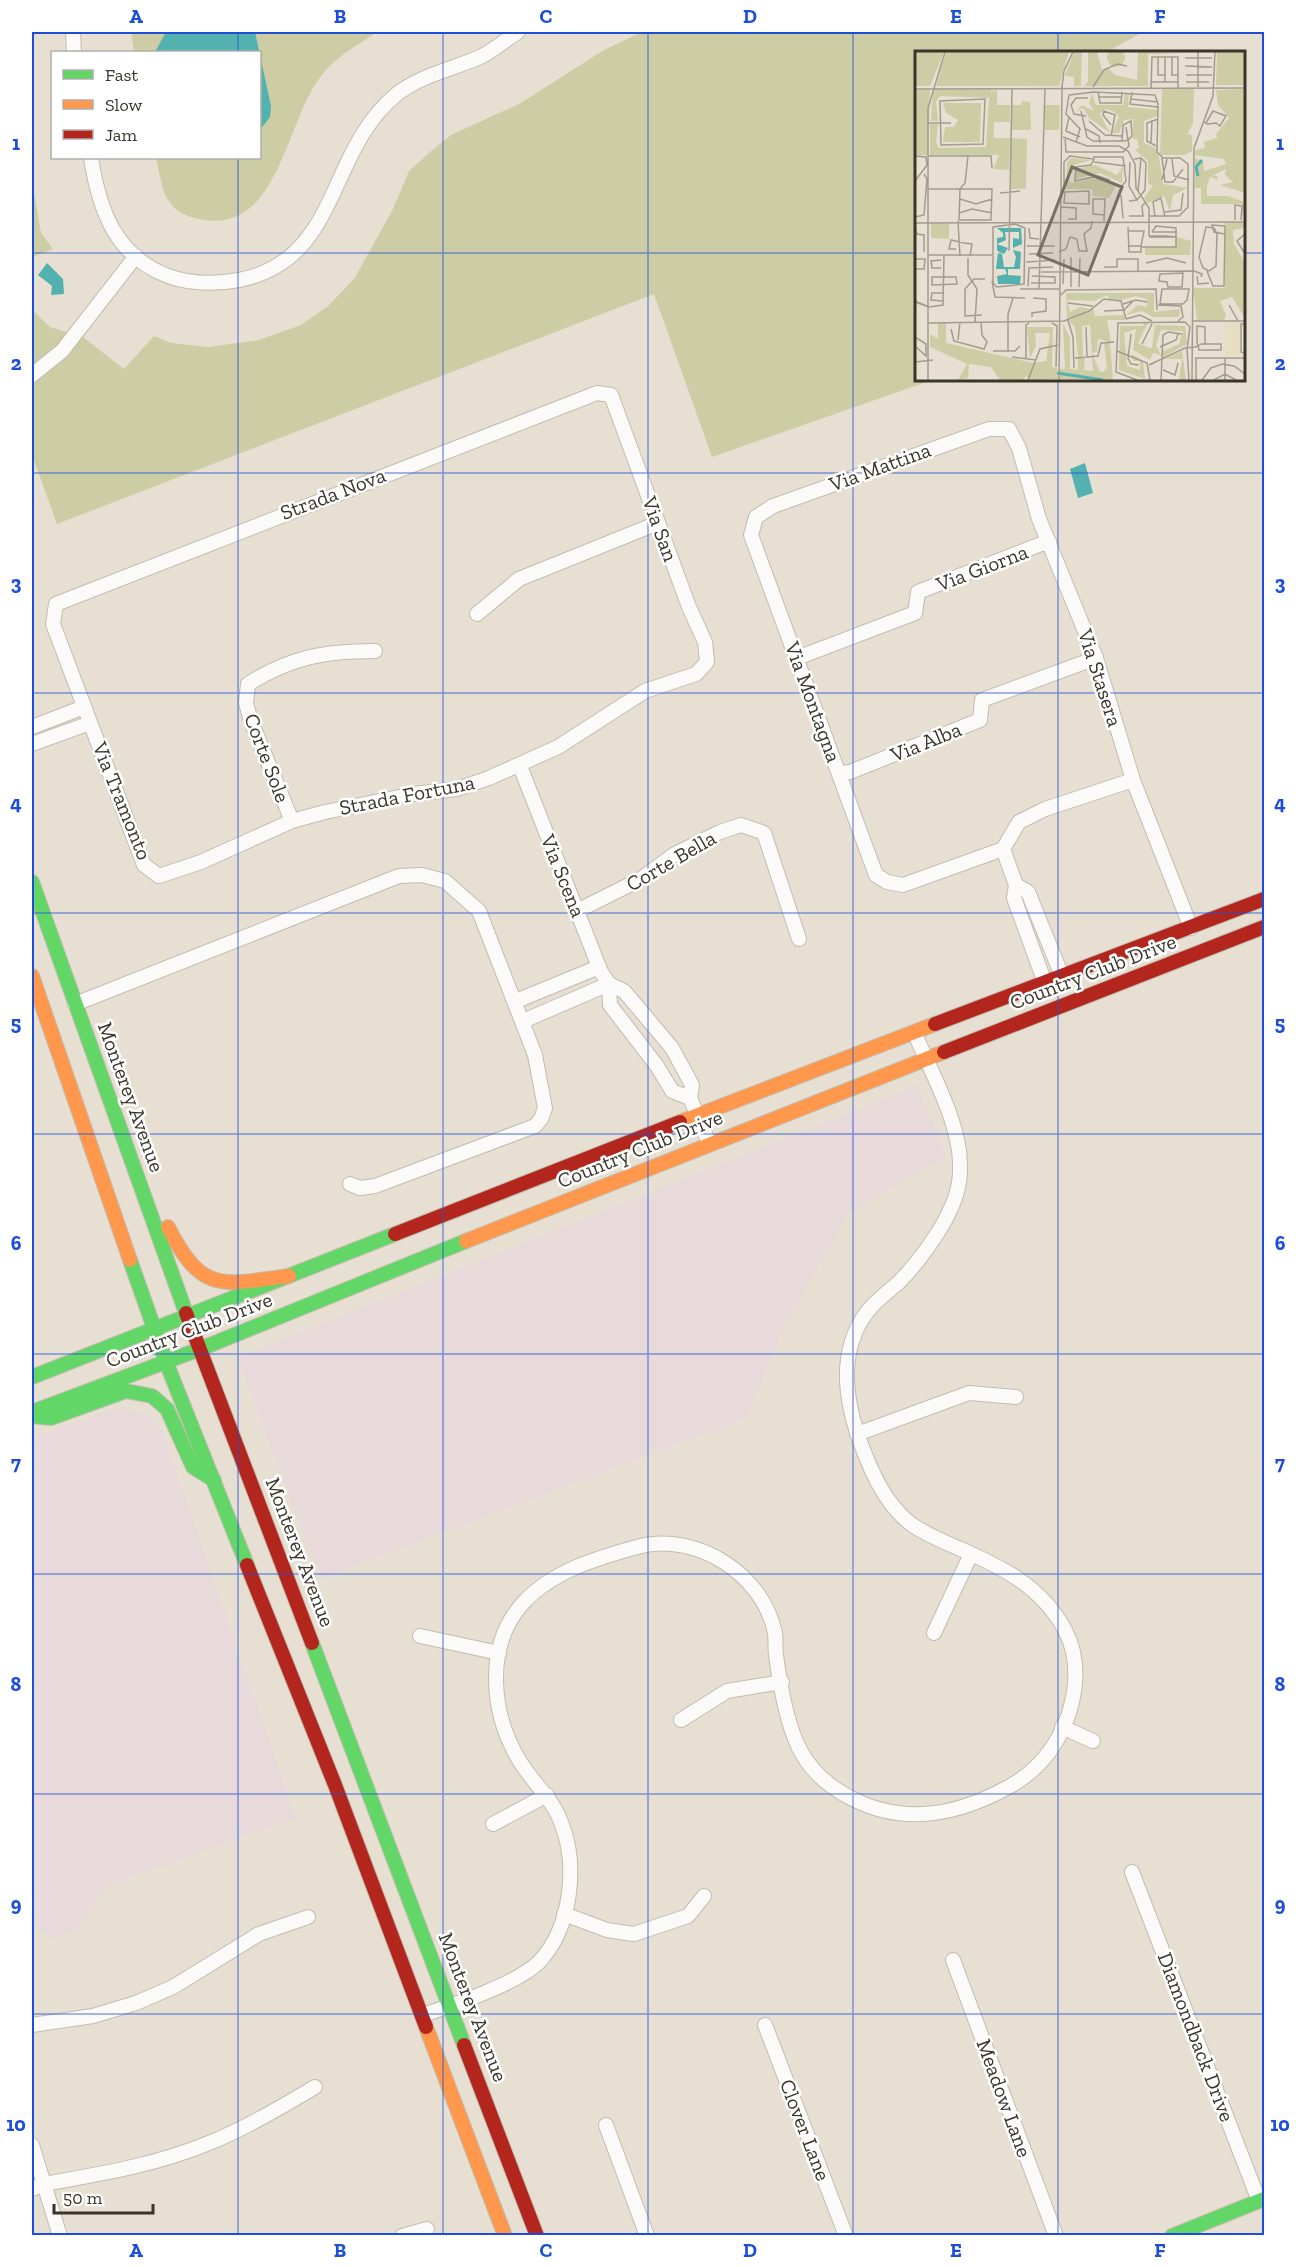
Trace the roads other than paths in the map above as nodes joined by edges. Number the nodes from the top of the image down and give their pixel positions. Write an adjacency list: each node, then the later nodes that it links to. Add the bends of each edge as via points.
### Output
1 (73, 32): 3 (street)
2 (518, 32): 5 (street, via 482,56 397,93 373,118 356,145 310,237 291,257 264,275 224,283 183,282 154,271)
3 (74, 51)
4 (91, 159): 5 (street, via 103,213 123,246)
5 (135, 256): 6 (street, via 62,351)
6 (32, 375)
7 (611, 395): 10 (street, Via San); 13 (street, Strada Nova, via 581,396 56,604)
8 (1009, 429): 9 (street, Via Mattina, via 989,429 943,445 773,506); 11 (street, Via Stasera)
9 (756, 518): 15 (street, Via Montagna, via 750,535)
10 (658, 522): 12 (street, via 519,579); 17 (street, Via San, via 688,607 705,642)
11 (1049, 542): 15 (street, Via Giorna, via 918,592 915,613); 16 (street, Via Stasera)
12 (477, 614)
13 (53, 624): 18 (street, Via Tramonto)
14 (375, 651): 25 (street, Corte Sole, via 316,654 265,673 248,684 246,703)
15 (797, 658): 23 (street, Via Montagna)
16 (1096, 658): 23 (street, Via Alba, via 982,700 980,720); 24 (street, Via Stasera)
17 (707, 662): 22 (street, Strada Fortuna, via 696,674 645,691 558,747)
18 (84, 707): 19 (street, Via Tramonto); 20 (street)
19 (90, 723): 21 (street, Via Tramonto); 27 (street, Via Tramonto, via 144,865)
20 (33, 726): 21 (street)
21 (35, 742)
22 (519, 766): 25 (street, Strada Fortuna, via 457,789); 31 (street, Via Scena)
23 (839, 773): 26 (street, Via Montagna, via 876,875 887,882 903,885)
24 (1133, 780): 26 (street, via 1018,822); 33 (street, Via Stasera)
25 (292, 821): 27 (street, Strada Fortuna, via 201,862)
26 (1003, 849): 29 (street)
27 (159, 876)
28 (32, 882): 42 (main road, Monterey Avenue)
29 (1016, 885): 37 (street, via 1028,892); 38 (street, via 1014,898)
30 (1264, 899): 33 (main road, Country Club Drive)
31 (577, 911): 34 (street, Corte Bella, via 641,879 675,854 741,825 764,833); 35 (street, Via Scena)
32 (1264, 927): 46 (main road, Country Club Drive)
33 (1191, 928): 37 (main road, Country Club Drive)
34 (799, 939)
35 (599, 967): 39 (street, Via Scena); 40 (street)
36 (32, 976): 54 (main road)
37 (1062, 976): 38 (main road, Country Club Drive)
38 (1045, 983): 45 (main road, Country Club Drive)
39 (609, 984): 43 (street); 47 (street, Via Scena, via 624,991 672,1048 692,1085); 47 (street, Via Scena, via 610,1005 672,1091)
40 (551, 987): 41 (street); 43 (street)
41 (516, 1001): 42 (street, via 479,911 445,881 422,875 399,876 378,883); 44 (street)
42 (75, 1004): 50 (main road, Monterey Avenue)
43 (559, 1005): 44 (street)
44 (523, 1021): 51 (street, via 544,1093 545,1108 534,1126 375,1186 360,1188)
45 (915, 1034): 46 (street); 48 (main road, Country Club Drive)
46 (926, 1060): 49 (main road, Country Club Drive); 60 (street, via 954,1131 961,1161 957,1197 924,1254 868,1311 848,1347 847,1388)
47 (690, 1098): 48 (street, Via Scena)
48 (697, 1115): 49 (street, Via Scena); 52 (main road, Country Club Drive)
49 (709, 1143): 55 (main road, Country Club Drive)
50 (132, 1162): 52 (main road, via 188,1265 201,1276 226,1283); 53 (main road, Monterey Avenue)
51 (350, 1184)
52 (289, 1276): 53 (main road, Country Club Drive)
53 (188, 1316): 54 (main road, Country Club Drive); 55 (main road, Monterey Avenue)
54 (154, 1328): 56 (main road); 57 (main road, Country Club Drive)
55 (200, 1349): 56 (main road, Country Club Drive); 77 (main road, Monterey Avenue)
56 (166, 1362): 59 (main road, Country Club Drive); 61 (main road)
57 (32, 1377)
58 (1016, 1396): 60 (street, via 969,1393)
59 (32, 1414): 61 (main road, via 51,1418 126,1391 152,1396 167,1408 193,1467)
60 (857, 1434): 62 (street, via 874,1476 892,1505 911,1524)
61 (214, 1480): 78 (main road)
62 (971, 1554): 63 (street); 68 (street, via 1007,1570 1036,1590 1056,1614 1072,1644 1077,1677)
63 (933, 1633)
64 (420, 1636): 65 (street)
65 (499, 1653): 66 (street, via 500,1642 520,1606 549,1579 645,1545 676,1545 700,1549 727,1562 762,1602 775,1631); 70 (street, via 495,1675 499,1717 520,1761)
66 (782, 1682): 67 (street, via 727,1691); 68 (street, via 798,1746 817,1775 863,1805 891,1814 927,1816 987,1798 1043,1764)
67 (681, 1720)
68 (1062, 1727): 69 (street)
69 (1093, 1741)
70 (547, 1795): 71 (street); 74 (street, via 562,1823 570,1857 571,1888)
71 (494, 1824)
72 (1132, 1872): 85 (street, Diamondback Drive)
73 (704, 1896): 74 (street, via 688,1916 634,1934 607,1930)
74 (564, 1914): 77 (street, via 538,1962 514,1979)
75 (308, 1917): 79 (street, via 259,1934 173,1987 136,2003 93,2016)
76 (953, 1960): 93 (street, Meadow Lane)
77 (451, 2006): 78 (street); 90 (main road, Monterey Avenue)
78 (423, 2015): 89 (main road)
79 (32, 2025)
80 (765, 2025): 92 (street, Clover Lane)
81 (315, 2087): 84 (street, via 261,2118 180,2154)
82 (606, 2125): 91 (street)
83 (32, 2145): 84 (street)
84 (38, 2187): 87 (street)
85 (1262, 2200): 94 (main road)
86 (427, 2229): 88 (street)
87 (60, 2235)
88 (402, 2235)
89 (505, 2235)
90 (537, 2235)
91 (647, 2235)
92 (846, 2235)
93 (1056, 2235)
94 (1172, 2235)

